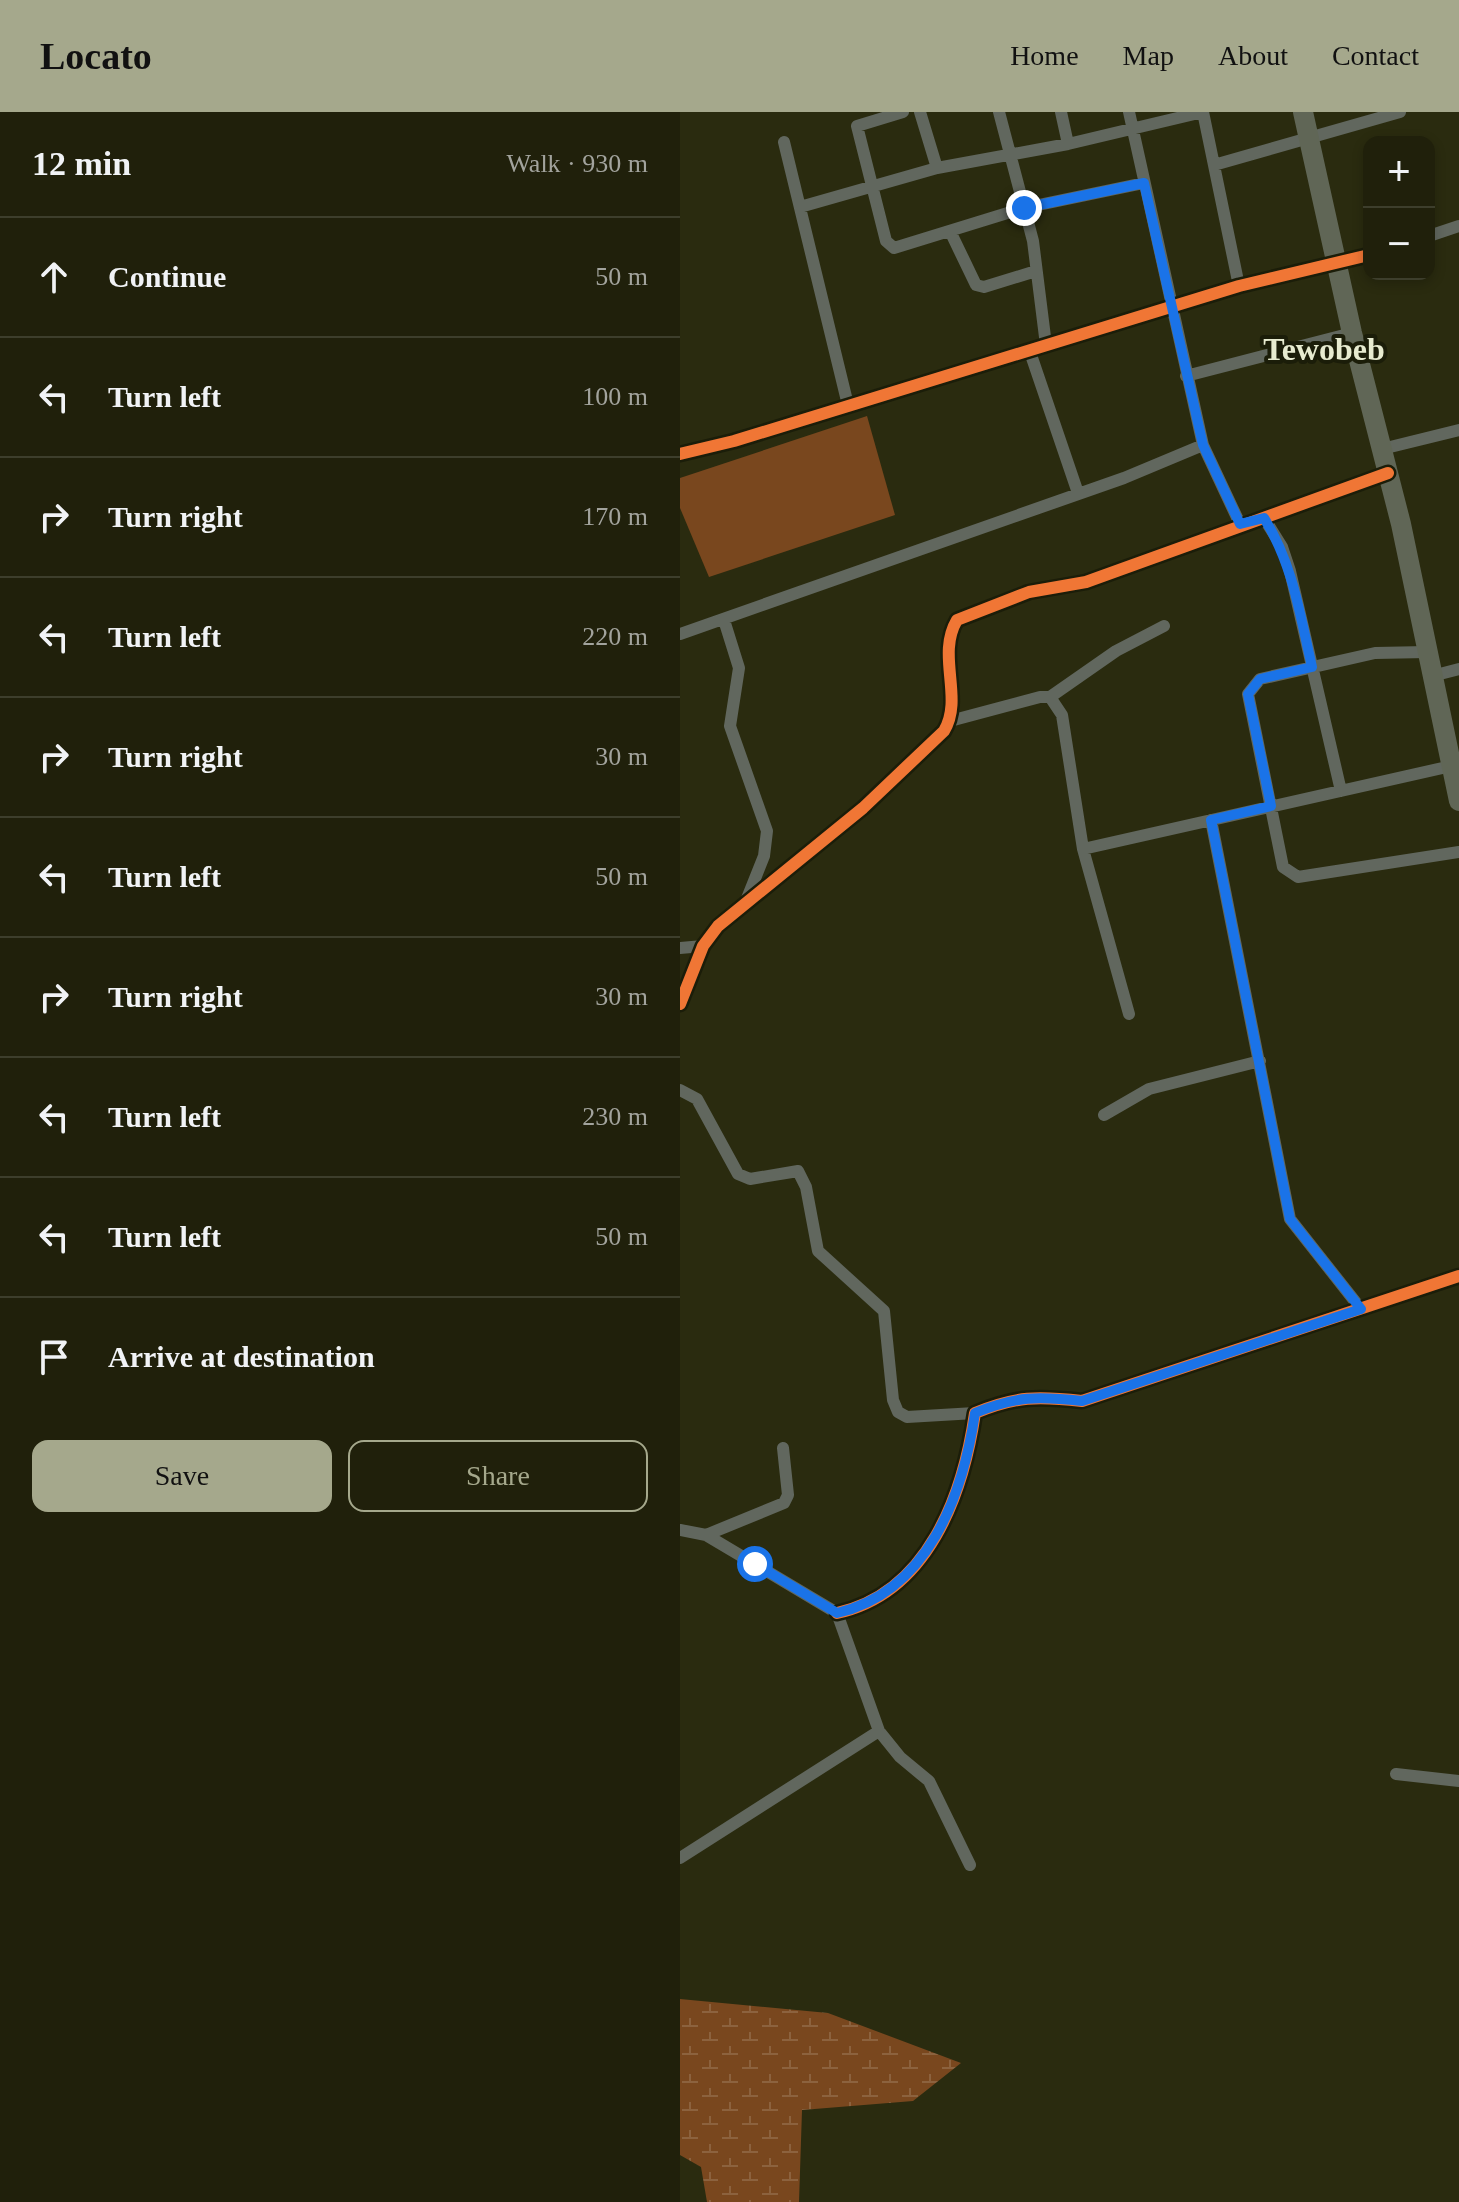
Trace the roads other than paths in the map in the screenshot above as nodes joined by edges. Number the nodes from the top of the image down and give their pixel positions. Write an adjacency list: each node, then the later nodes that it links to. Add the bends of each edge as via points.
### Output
1 (903, 112): 17 (street, via 857,126)
2 (920, 112): 15 (street)
3 (999, 112): 13 (street)
4 (1061, 112): 12 (street)
5 (1129, 112): 9 (street)
6 (1203, 112): 9 (street); 14 (street)
7 (1303, 112): 10 (main road)
8 (1400, 112): 10 (street)
9 (1134, 129): 12 (street); 16 (street)
10 (1309, 139): 14 (street); 24 (main road)
11 (784, 142): 18 (street)
12 (1068, 144): 13 (street)
13 (1010, 156): 15 (street); 19 (street)
14 (1214, 165): 26 (street)
15 (937, 168): 17 (street)
16 (1144, 183): 19 (street); 27 (street)
17 (873, 186): 18 (street); 21 (street, via 890,247)
18 (800, 207): 32 (street)
19 (1024, 208): 21 (street); 25 (street)
20 (1459, 226): 22 (street)
21 (950, 231): 25 (street, via 976,285)
22 (1435, 234)
23 (1363, 257): 24 (street)
24 (1337, 265): 26 (street); 28 (main road)
25 (1036, 271): 29 (street)
26 (1239, 286): 27 (street)
27 (1174, 308): 29 (street); 31 (street)
28 (1352, 333): 31 (street); 35 (main road)
29 (1046, 345): 30 (street)
30 (1030, 352): 32 (street); 38 (street)
31 (1186, 376): 34 (street)
32 (848, 405): 36 (street)
33 (1459, 430): 35 (street)
34 (1203, 445): 38 (street); 40 (street)
35 (1382, 449): 37 (main road)
36 (680, 454)
37 (1388, 473): 39 (street); 44 (main road)
38 (1078, 493): 41 (street)
39 (1264, 518): 40 (street); 45 (street, via 1286,559)
40 (1240, 524): 49 (street, via 1086,582 1029,592 957,620 948,638)
41 (724, 620): 43 (street); 57 (street, via 739,668 730,726 767,831 764,856)
42 (1164, 626): 48 (street, via 1116,651)
43 (680, 634)
44 (1427, 652): 45 (street, via 1375,653); 47 (main road)
45 (1312, 667): 51 (street); 53 (street, via 1260,679 1248,694)
46 (1459, 669): 47 (street)
47 (1432, 676): 50 (main road)
48 (1050, 697): 49 (street); 55 (street, via 1062,715)
49 (950, 721): 57 (street, via 909,767)
50 (1455, 765): 51 (street); 52 (main road)
51 (1341, 791): 53 (street)
52 (1459, 801)
53 (1271, 806): 54 (street); 56 (street, via 1283,867 1298,877)
54 (1211, 820): 55 (street); 62 (street)
55 (1083, 849): 61 (street)
56 (1459, 852)
57 (745, 904): 58 (street)
58 (703, 946): 59 (street); 60 (street)
59 (680, 948)
60 (680, 1003)
61 (1129, 1014)
62 (1260, 1061): 64 (street, via 1149,1089); 66 (street, via 1290,1219)
63 (680, 1090): 67 (street, via 697,1099 738,1174 750,1179 798,1171 818,1251 884,1311 898,1412 907,1417)
64 (1104, 1115)
65 (1459, 1276): 66 (street)
66 (1361, 1309): 67 (street, via 1082,1401 1034,1396 1005,1400)
67 (975, 1413): 71 (street, via 954,1505 931,1545 891,1588)
68 (783, 1448): 70 (street, via 788,1495 784,1503)
69 (680, 1530): 70 (street)
70 (706, 1535): 71 (street)
71 (837, 1613): 72 (street)
72 (879, 1731): 75 (street); 76 (street, via 929,1781)
73 (1396, 1774): 74 (street)
74 (1459, 1781)
75 (680, 1858)
76 (970, 1865)

